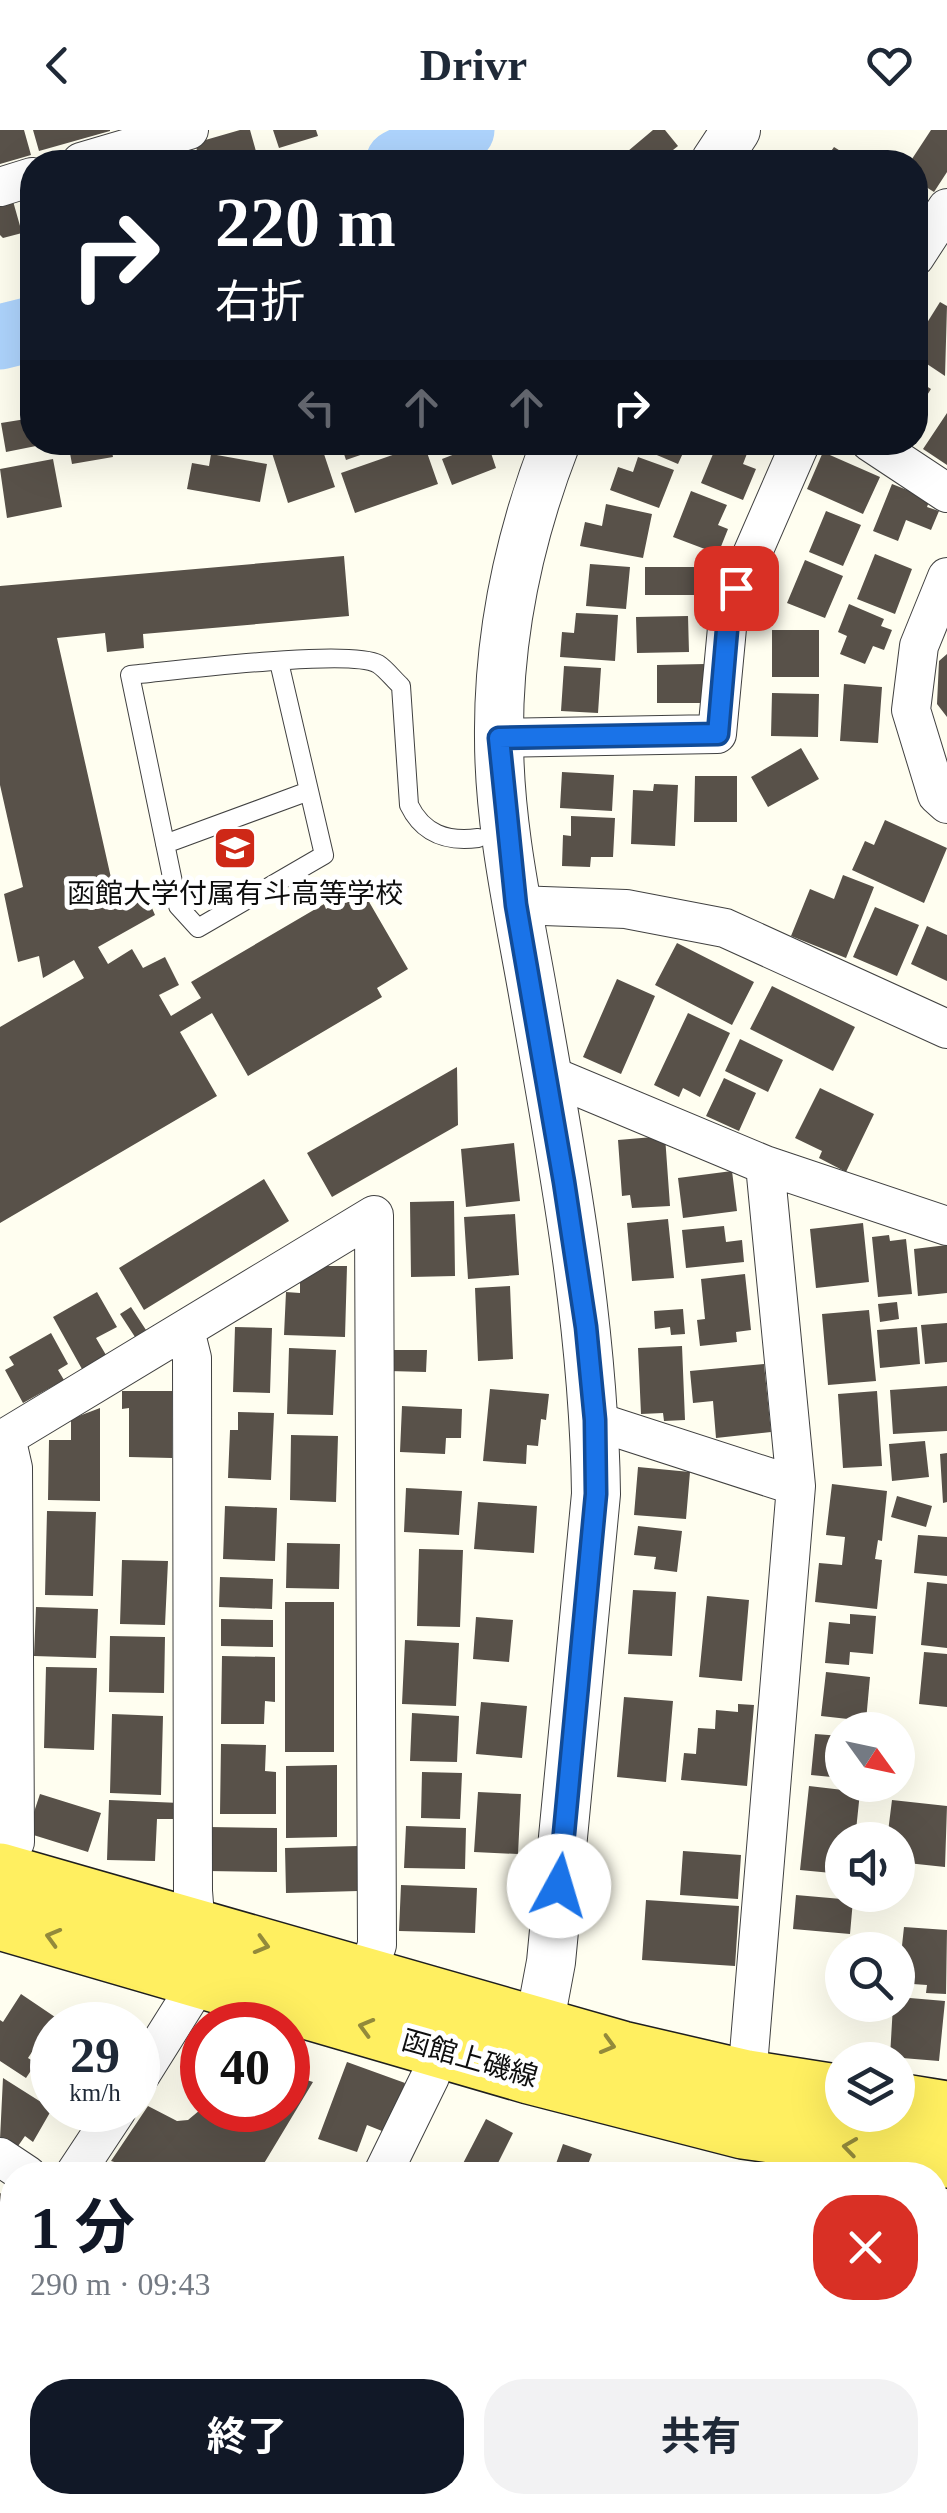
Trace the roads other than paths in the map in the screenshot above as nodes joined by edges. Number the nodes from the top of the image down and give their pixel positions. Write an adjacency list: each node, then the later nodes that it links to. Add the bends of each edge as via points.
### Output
1 (189, 130): 2 (street)
2 (121, 150)
3 (947, 208): 4 (street)
4 (928, 237)
5 (551, 455): 11 (street, via 506,624)
6 (795, 455): 11 (street, via 729,607 718,734)
7 (890, 455): 8 (street)
8 (947, 493)
9 (947, 577): 13 (street, via 919,646 911,710 937,795)
10 (278, 662): 12 (lane); 14 (lane, via 377,663 401,686 414,815 444,839); 15 (lane, via 130,675)
11 (499, 738): 16 (street)
12 (309, 791): 15 (lane); 15 (lane, via 324,855 198,928 178,906)
13 (947, 804)
14 (478, 838)
15 (165, 844)
16 (516, 905): 17 (street, via 626,909 725,928); 18 (street)
17 (947, 1029)
18 (547, 1074): 19 (street); 22 (street)
19 (765, 1165): 20 (street); 24 (street)
20 (947, 1226)
21 (184, 1330): 23 (street); 27 (street, via 192,1358); 28 (street, via 374,1215 377,1946)
22 (595, 1420): 24 (street); 31 (street, via 585,1620 551,1962)
23 (3, 1439): 25 (street, via 13,1468)
24 (796, 1486): 33 (street)
25 (7, 1856): 27 (main road, 函館上磯線)
26 (0, 1922): 29 (main road, 函館上磯線, one-way to 26)
27 (194, 1926): 28 (main road, 函館上磯線, one-way to 28); 29 (street)
28 (366, 1976): 31 (main road, 函館上磯線)
29 (200, 1980): 30 (street); 31 (main road, 函館上磯線, one-way to 29)
30 (160, 2044)
31 (535, 2051): 33 (main road, 函館上磯線, one-way to 33, via 622,2049); 40 (main road, 函館上磯線, one-way to 31, via 743,2132)
32 (430, 2077): 39 (street)
33 (747, 2078): 34 (main road, 函館上磯線)
34 (825, 2090)
35 (915, 2103): 36 (main road)
36 (947, 2108)
37 (102, 2132): 38 (street)
38 (83, 2162)
39 (388, 2162)
40 (913, 2162)

